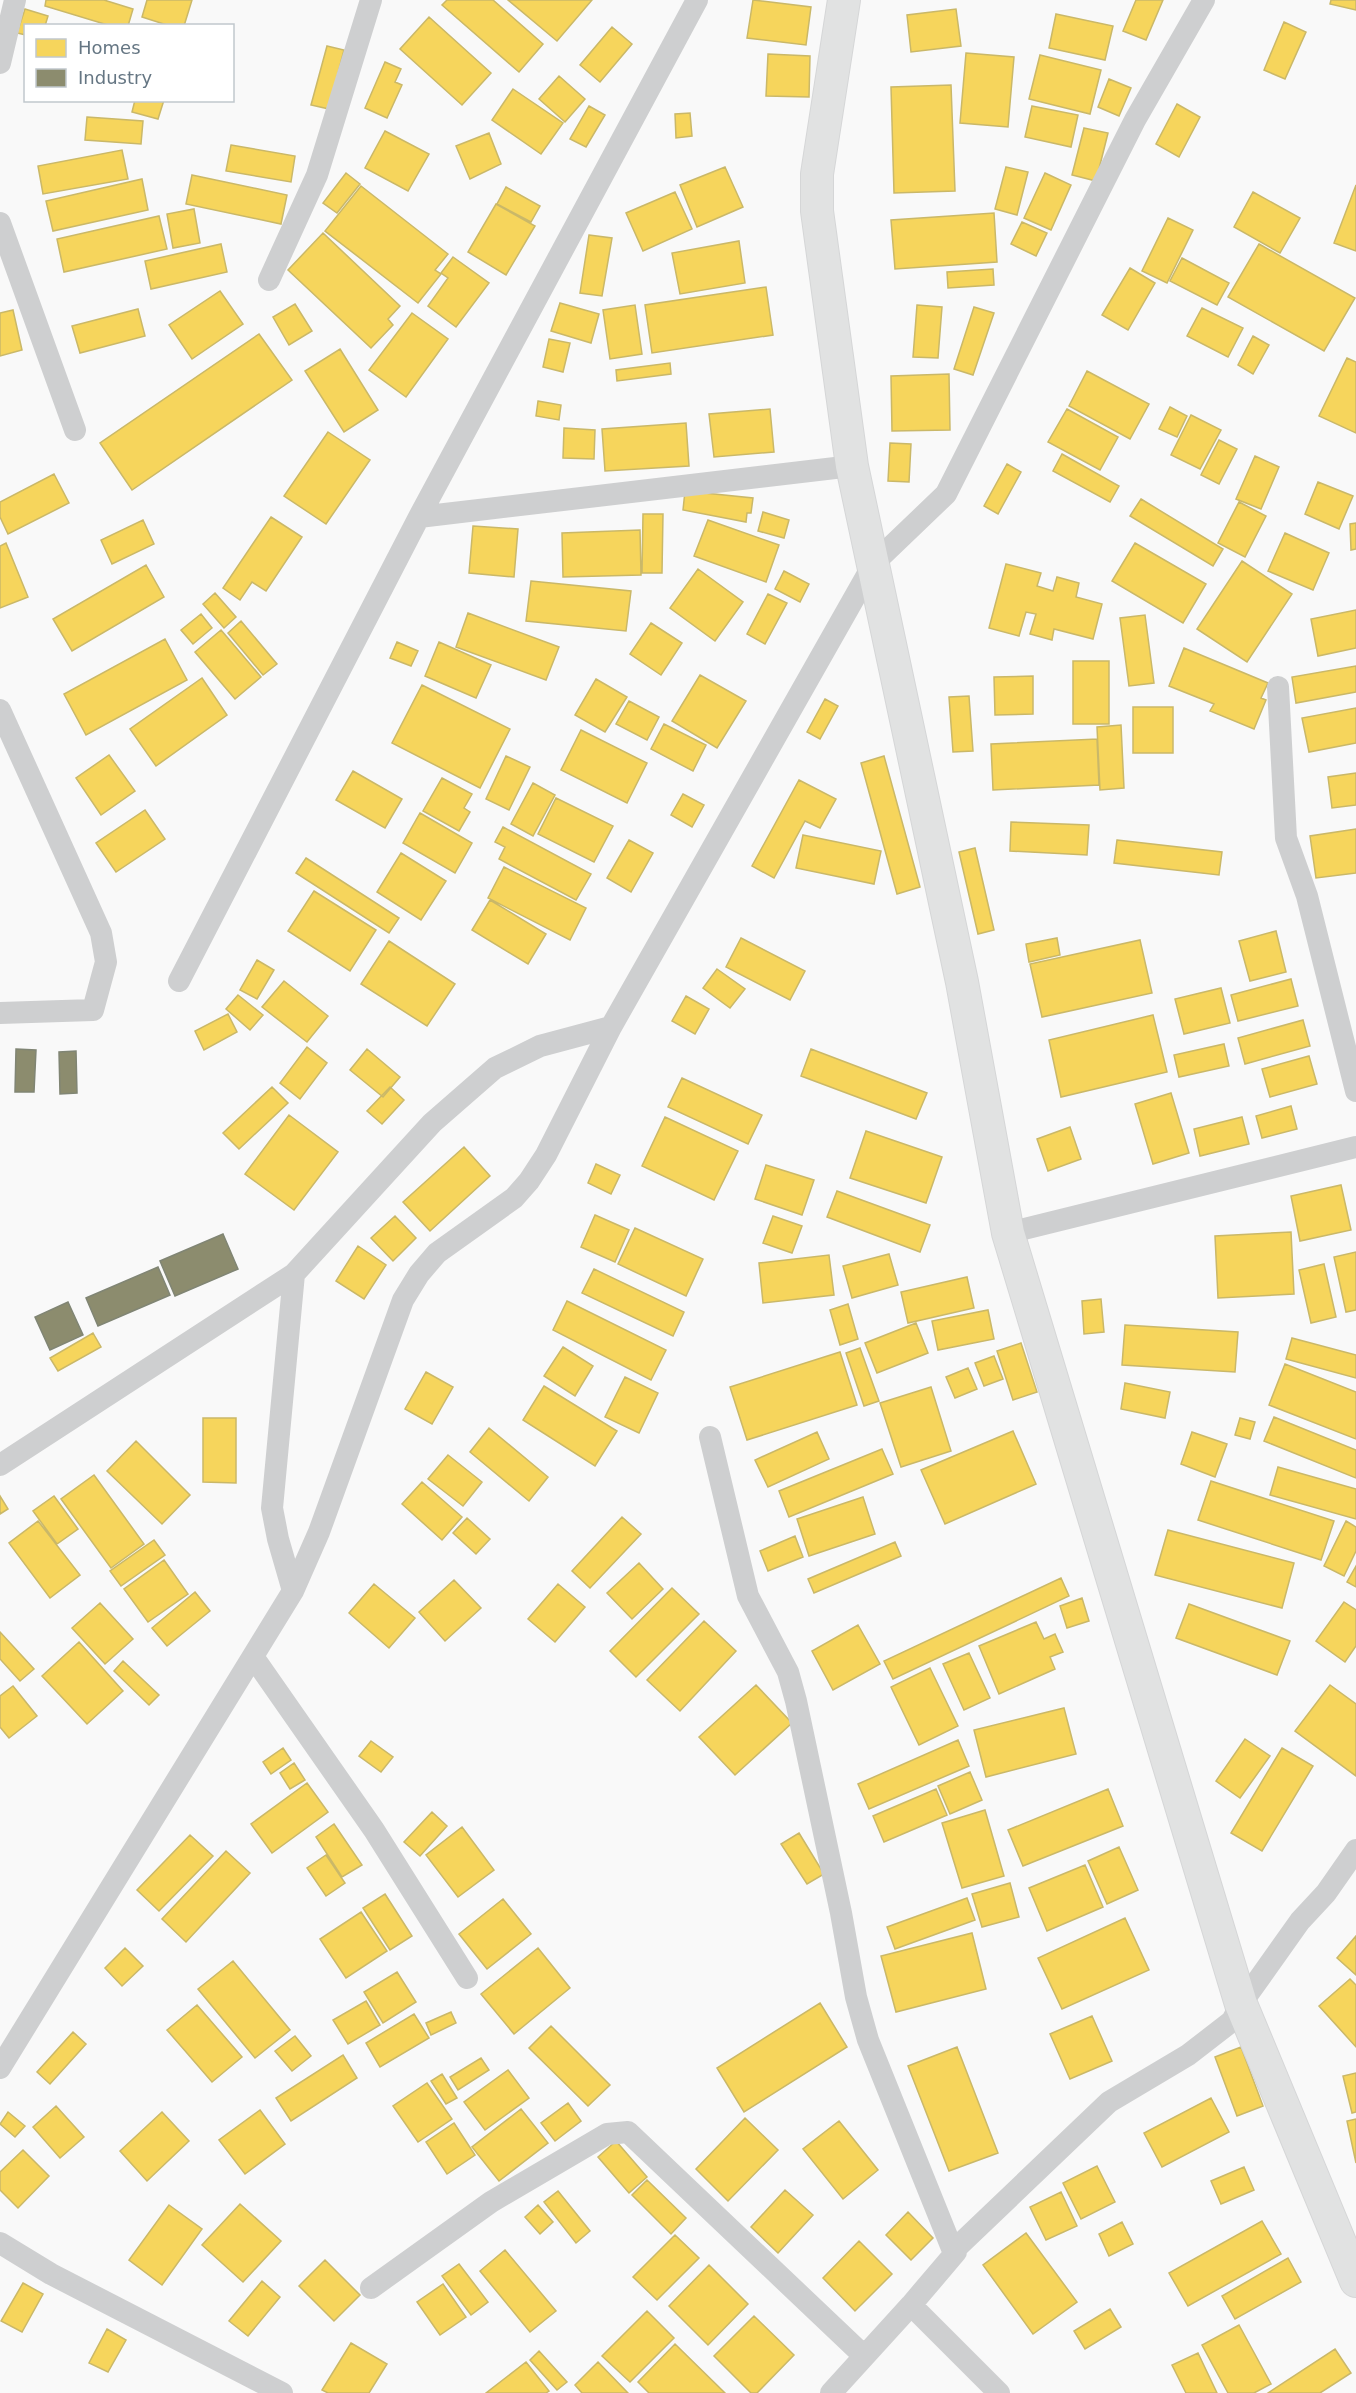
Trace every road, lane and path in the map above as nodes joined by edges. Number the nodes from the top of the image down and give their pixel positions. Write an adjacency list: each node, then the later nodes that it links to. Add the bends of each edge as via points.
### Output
1 (15, 0): 6 (street)
2 (371, 0): 8 (street, via 317,175)
3 (697, 0): 11 (street)
4 (844, 0): 10 (main road, via 817,174 817,212)
5 (1204, 0): 12 (street, via 1135,120 946,494)
6 (0, 63)
7 (0, 223): 9 (street)
8 (269, 280)
9 (75, 430)
10 (852, 466): 11 (street); 12 (main road)
11 (419, 518): 15 (street)
12 (873, 563): 17 (street); 20 (main road, via 962,982)
13 (1278, 687): 18 (street, via 1286,838 1307,896)
14 (0, 710): 16 (street, via 101,933 106,962 93,1010)
15 (179, 981)
16 (0, 1013)
17 (611, 1027): 21 (street, via 540,1046 495,1068 432,1123); 24 (street, via 529,1181 514,1198 437,1253 403,1300 320,1532)
18 (1356, 1091)
19 (1356, 1147): 20 (street)
20 (1008, 1233): 28 (main road)
21 (294, 1274): 23 (street); 24 (street, via 272,1508)
22 (710, 1437): 31 (street, via 748,1596 788,1672 796,1701 867,2040)
23 (0, 1465)
24 (293, 1592): 25 (street)
25 (254, 1658): 27 (street, via 374,1830); 29 (street)
26 (1356, 1850): 28 (street)
27 (467, 1978)
28 (1241, 2004): 31 (street, via 1232,2021 1188,2055 1109,2102); 32 (main road)
29 (0, 2068)
30 (0, 2243): 36 (street, via 51,2274)
31 (954, 2251): 34 (street)
32 (1356, 2281)
33 (371, 2288): 35 (street, via 491,2202 607,2134 628,2132)
34 (912, 2305): 35 (street); 38 (street)
35 (864, 2356): 37 (street)
36 (282, 2393)
37 (831, 2393)
38 (999, 2393)

